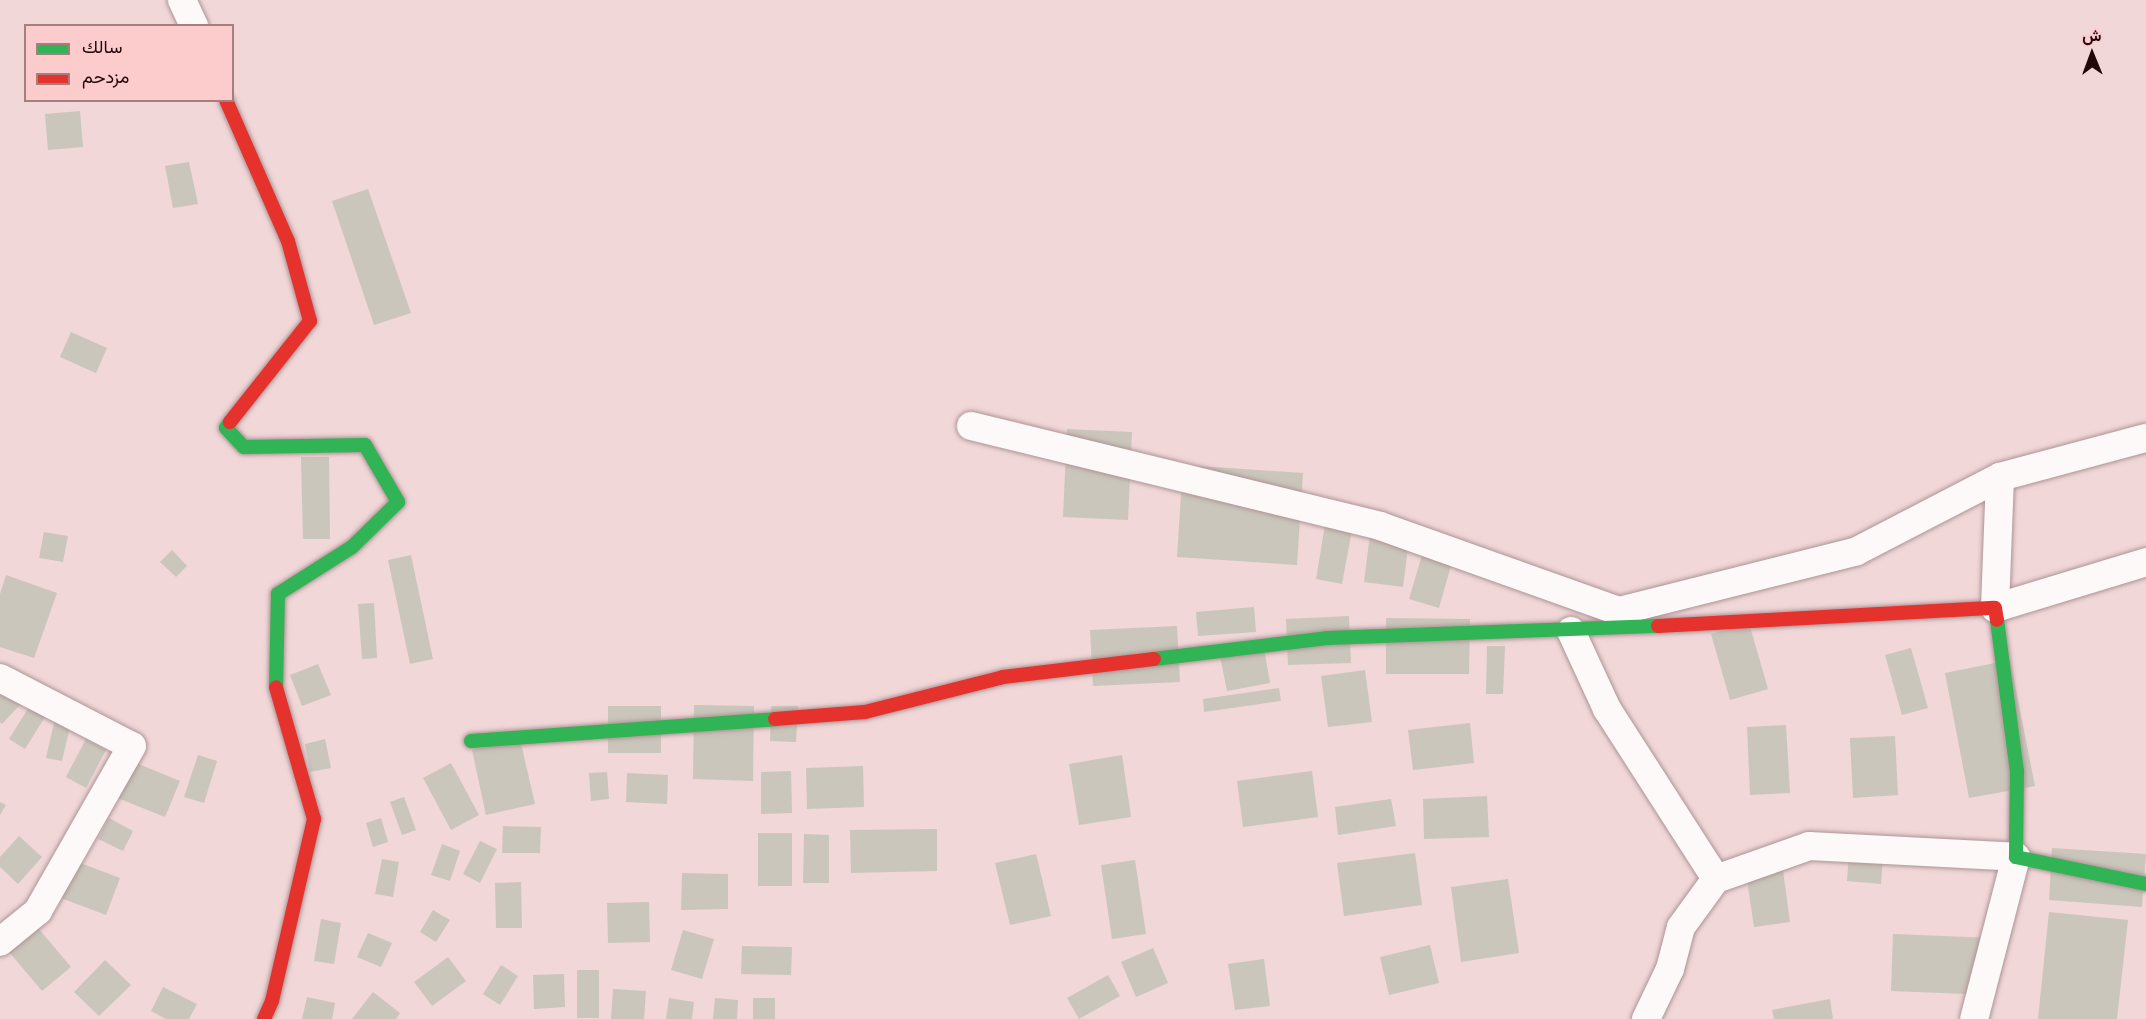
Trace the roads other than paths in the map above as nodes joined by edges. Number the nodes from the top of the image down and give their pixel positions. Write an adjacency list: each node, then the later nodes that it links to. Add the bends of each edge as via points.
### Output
1 (182, 0): 2 (street)
2 (193, 24)
3 (227, 102): 16 (street, via 288,241 310,321 226,428 244,447 365,445 398,502 352,547 278,594 276,688 314,819 272,1001)
4 (971, 426): 6 (street, via 1380,526 1619,611 1857,551)
5 (2146, 438): 6 (street)
6 (2000, 477): 8 (street)
7 (2146, 562): 8 (street)
8 (1995, 608): 9 (street); 12 (street, via 2017,771)
9 (1571, 631): 11 (street, via 1327,638 1002,677 865,712); 13 (street, via 1607,709)
10 (0, 678): 15 (street, via 132,746 38,911)
11 (471, 741)
12 (2016, 857): 13 (street, via 1809,846); 14 (street); 18 (street)
13 (1716, 879): 17 (street, via 1681,927 1670,969)
14 (2146, 884)
15 (0, 942)
16 (264, 1019)
17 (1646, 1019)
18 (1974, 1019)

